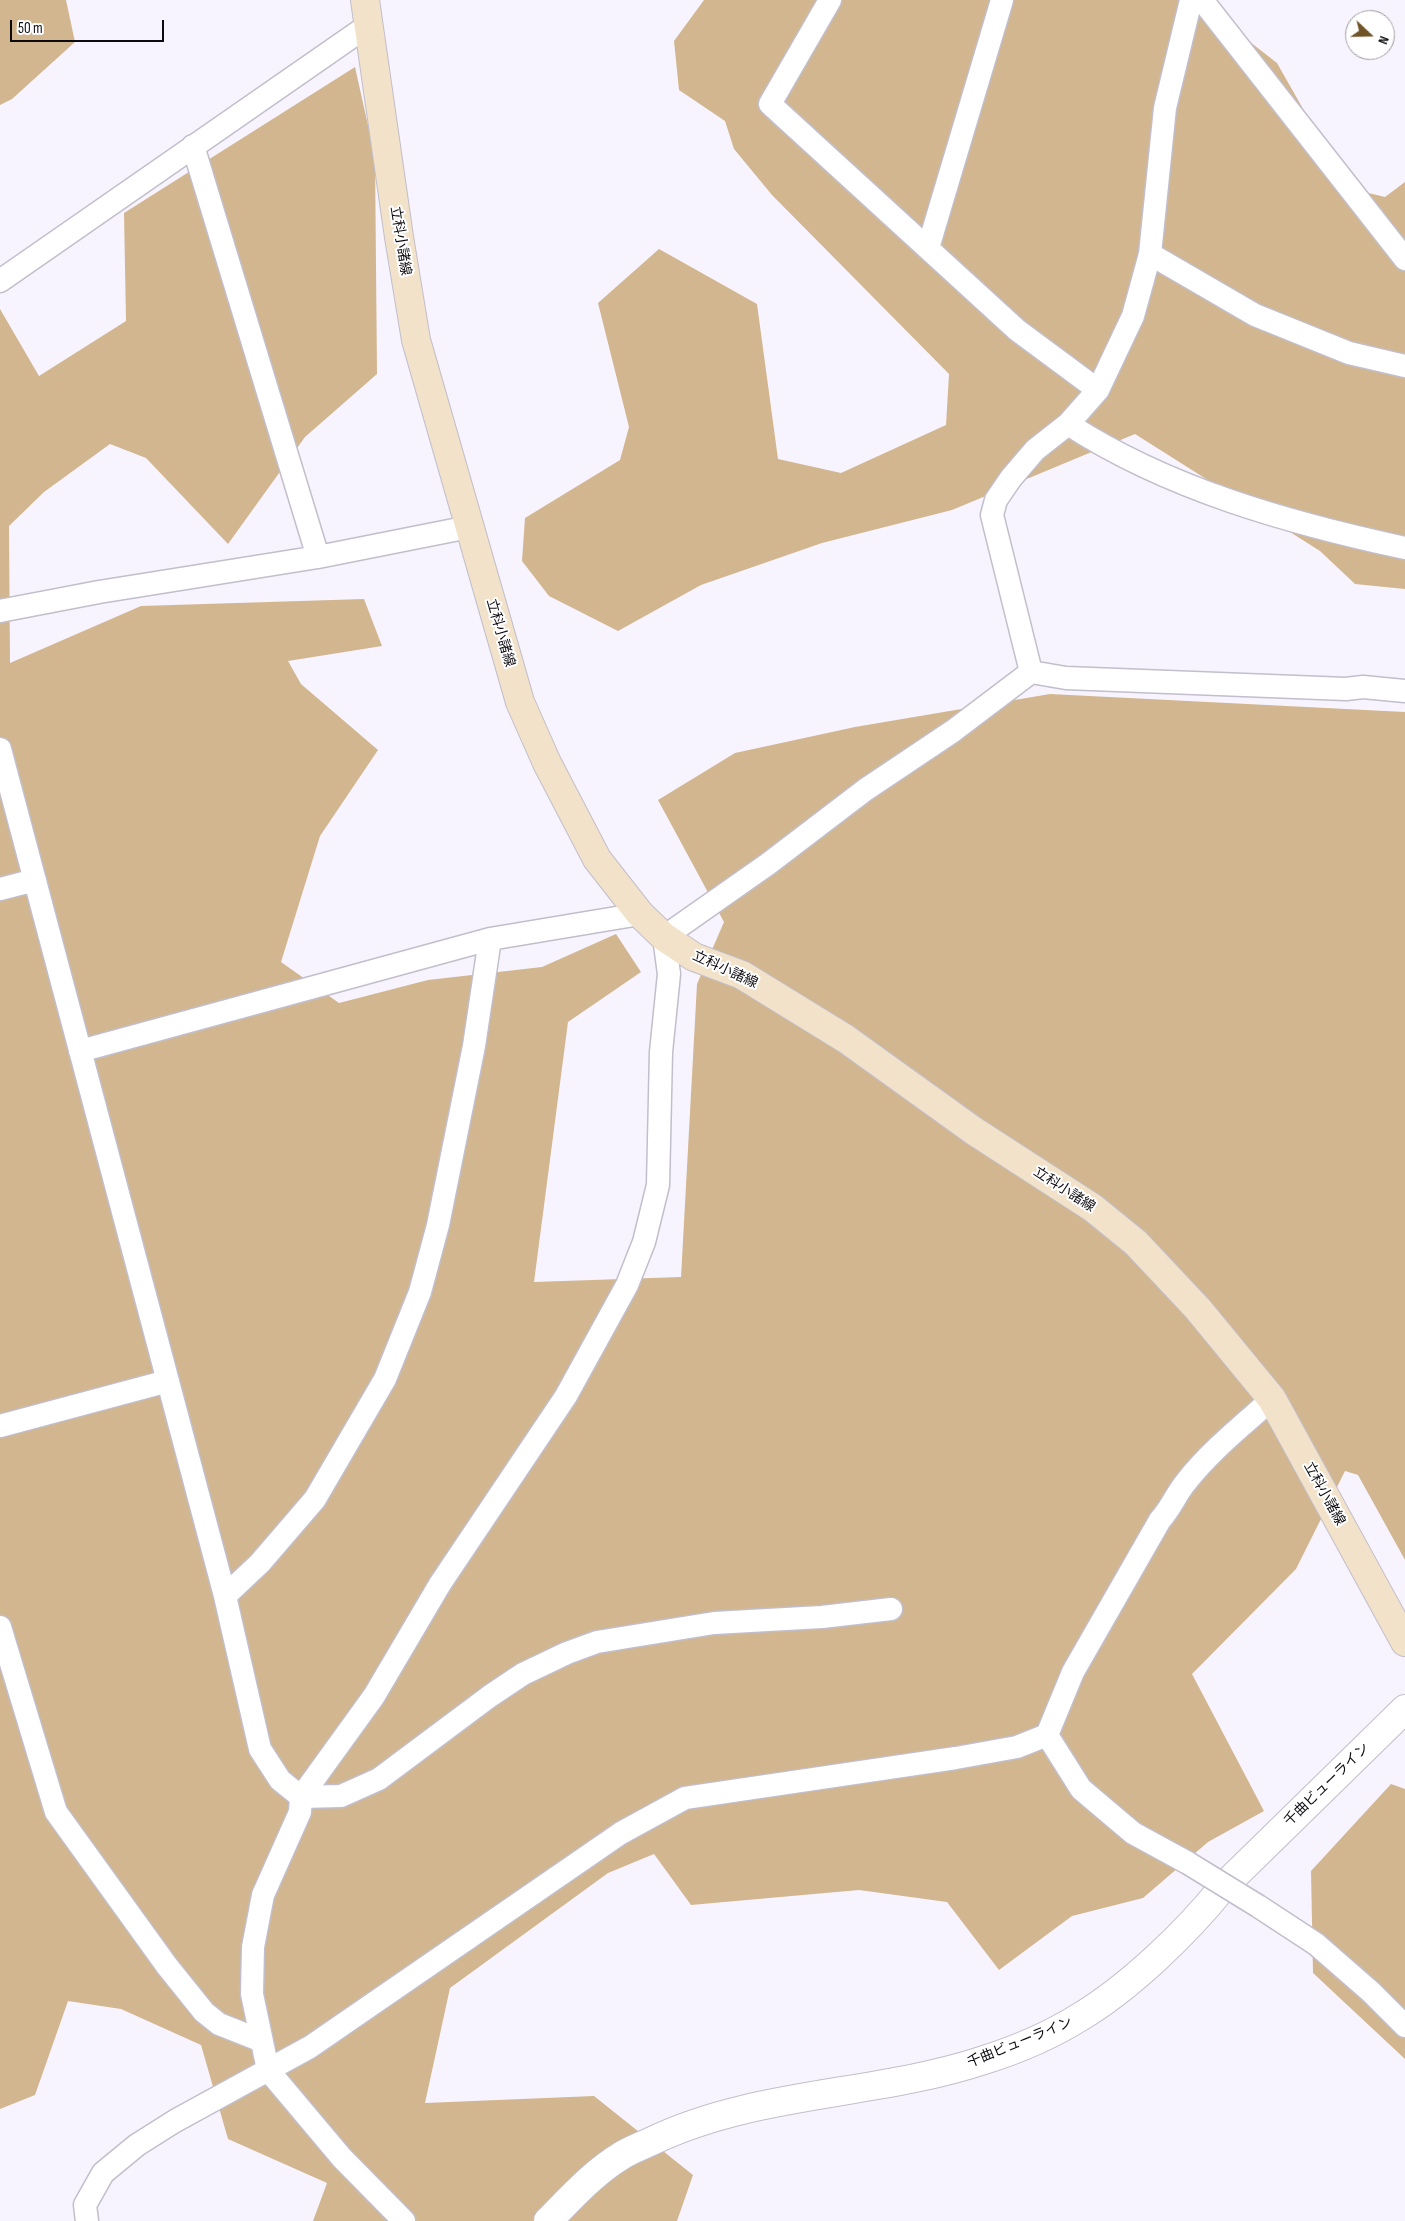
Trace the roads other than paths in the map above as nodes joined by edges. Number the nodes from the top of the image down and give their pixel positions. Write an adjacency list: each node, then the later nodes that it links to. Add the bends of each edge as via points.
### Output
1 (830, 0): 7 (street, via 770,104)
2 (1002, 0): 7 (street)
3 (1191, 0): 8 (street, via 1165,108)
4 (1202, 0): 9 (street)
5 (367, 12): 6 (street); 14 (main road, 立科小諸線, via 416,340)
6 (194, 146): 10 (street); 16 (street)
7 (928, 248): 12 (street, via 1017,330)
8 (1150, 254): 11 (street, via 1255,315 1349,353); 12 (street, via 1133,316)
9 (1405, 259)
10 (0, 281)
11 (1405, 366)
12 (1098, 390): 13 (street)
13 (1068, 424): 15 (street, via 1105,448 1178,482 1334,533); 18 (street, via 1035,450 1011,478 996,500 992,515)
14 (469, 527): 16 (street); 23 (main road, 立科小諸線, via 520,702 597,859)
15 (1405, 548)
16 (318, 557): 17 (street)
17 (0, 611)
18 (1031, 672): 19 (street, via 1066,678); 24 (street)
19 (1405, 690)
20 (0, 749): 21 (street)
21 (35, 880): 22 (street); 26 (street)
22 (0, 889)
23 (640, 914): 24 (main road, 立科小諸線); 25 (street)
24 (664, 937): 28 (main road, 立科小諸線, via 694,957 742,975 846,1039 974,1131 1093,1208 1155,1263 1198,1309); 36 (street, via 669,974 661,1052 658,1184 644,1242 627,1285 566,1396 440,1584 374,1696)
25 (490, 939): 26 (street); 30 (street, via 474,1046 438,1225 420,1292 389,1370 315,1499 260,1563)
26 (80, 1051): 27 (street)
27 (168, 1381): 29 (street); 30 (street)
28 (1272, 1399): 33 (main road, 立科小諸線); 35 (street, via 1185,1482 1073,1672)
29 (0, 1426)
30 (225, 1596): 36 (street, via 260,1749 280,1780)
31 (892, 1609): 36 (street, via 714,1623 597,1642 523,1674 379,1779 341,1796)
32 (0, 1627): 38 (street, via 56,1812 204,2012 219,2024)
33 (1405, 1642)
34 (1405, 1709): 42 (street, 千曲ビューライン, via 1131,1980 1080,2017 985,2060 939,2073 706,2119 621,2156 582,2187)
35 (1047, 1735): 37 (street, bridge, via 1081,1789 1133,1833 1188,1863 1316,1944); 39 (street, via 1018,1747 956,1758 685,1798 620,1833 310,2047)
36 (301, 1797): 38 (street, via 300,1812 263,1895 253,1947 252,1994)
37 (1405, 2026)
38 (262, 2041): 39 (street)
39 (268, 2070): 40 (street, via 175,2121 137,2145 103,2173 84,2205); 41 (street, via 342,2158)
40 (87, 2221)
41 (404, 2221)
42 (548, 2221)

